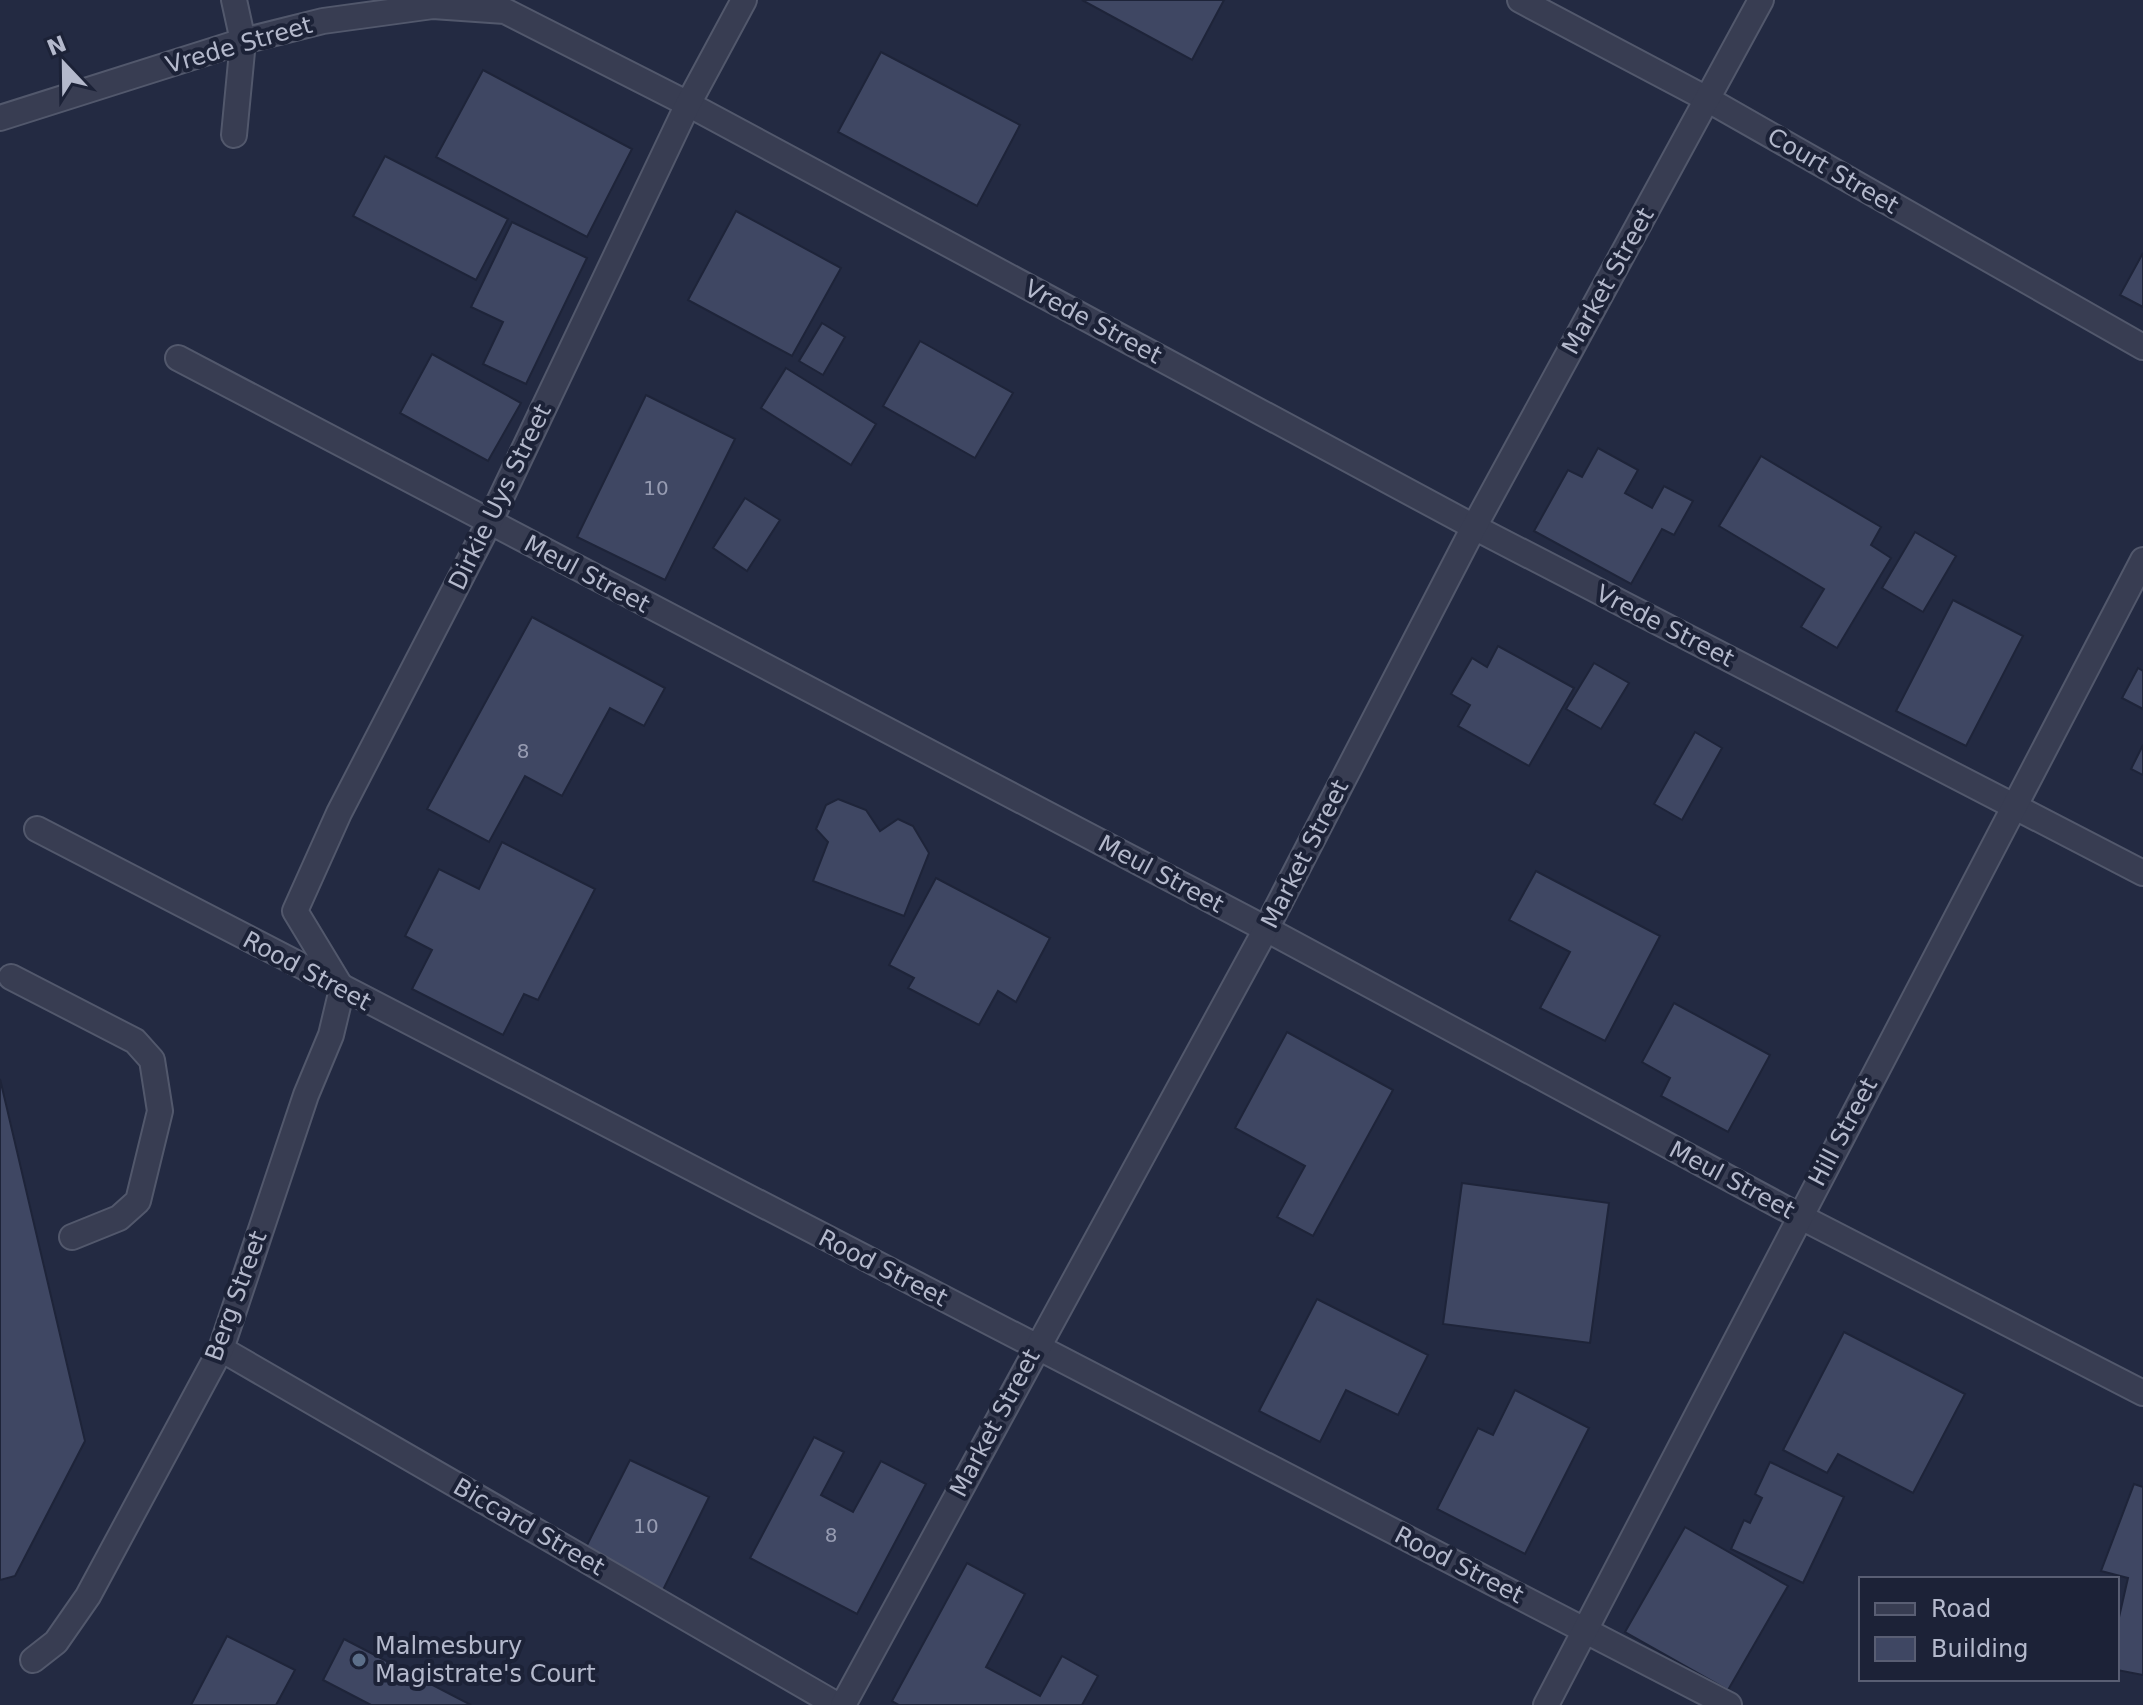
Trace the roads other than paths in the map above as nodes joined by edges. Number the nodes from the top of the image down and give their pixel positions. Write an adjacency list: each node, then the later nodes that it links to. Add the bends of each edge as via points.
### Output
1 (234, 0): 5 (street)
2 (744, 0): 7 (street, Dirkie Uys Street)
3 (1520, 0): 6 (street, Court Street)
4 (1761, 0): 6 (street, Market Street)
5 (243, 41): 7 (street, Vrede Street, via 323,21 433,6 505,11); 8 (street, Vrede Street); 9 (street)
6 (1707, 99): 10 (street, Court Street); 13 (street, Market Street)
7 (688, 104): 12 (street, Dirkie Uys Street); 13 (street, Vrede Street)
8 (0, 118)
9 (234, 135)
10 (2143, 347)
11 (178, 358): 12 (street, Meul Street)
12 (489, 523): 18 (street, Meul Street); 20 (street, Dirkie Uys Street, via 339,813 295,911)
13 (1474, 527): 15 (street, Vrede Street); 18 (street, Market Street)
14 (2143, 560): 15 (street, Hill Street)
15 (2014, 806): 17 (street, Vrede Street); 21 (street, Hill Street)
16 (37, 829): 20 (street, Rood Street)
17 (2143, 873)
18 (1266, 929): 21 (street, Meul Street); 23 (street, Market Street)
19 (11, 977): 22 (street, via 135,1041 152,1060 160,1111 138,1201 119,1218)
20 (342, 989): 23 (street, Rood Street); 24 (street, Berg Street, via 331,1035)
21 (1799, 1216): 25 (street, Meul Street); 26 (street, Hill Street)
22 (72, 1237)
23 (1036, 1347): 26 (street, Rood Street); 29 (street, Market Street)
24 (221, 1349): 27 (street, Berg Street, via 88,1596 56,1642); 28 (street, Biccard Street)
25 (2143, 1393)
26 (1586, 1631): 30 (street, Hill Street); 31 (street, Rood Street)
27 (33, 1660)
28 (837, 1705)
29 (843, 1705)
30 (1546, 1705)
31 (1729, 1705)

